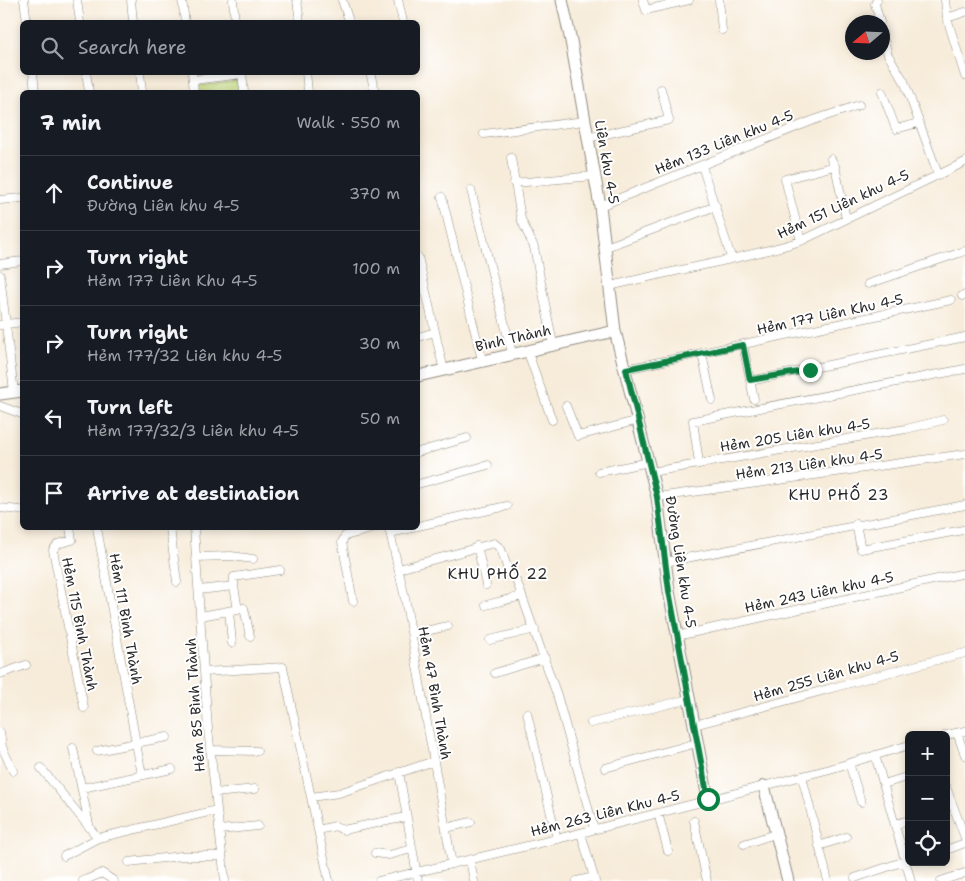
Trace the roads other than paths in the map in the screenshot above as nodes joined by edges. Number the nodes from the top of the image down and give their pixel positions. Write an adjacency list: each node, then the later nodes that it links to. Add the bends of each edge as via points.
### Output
1 (24, 0): 19 (street)
2 (77, 0): 20 (street)
3 (131, 0): 21 (street)
4 (182, 0): 22 (street)
5 (232, 0): 23 (street)
6 (298, 0): 24 (street)
7 (342, 0): 17 (street)
8 (398, 0): 25 (street)
9 (562, 0): 49 (street, Liên khu 4-5, via 572,41)
10 (643, 0): 11 (street, via 646,10)
11 (689, 0)
12 (719, 0): 26 (street)
13 (877, 0): 16 (street)
14 (945, 0): 18 (street)
15 (965, 12): 18 (street)
16 (878, 15)
17 (348, 18)
18 (947, 18): 28 (street)
19 (27, 20)
20 (80, 20)
21 (134, 20)
22 (185, 20)
23 (236, 20)
24 (300, 20)
25 (403, 20)
26 (722, 30)
27 (965, 41): 28 (street)
28 (956, 44): 38 (street)
29 (890, 58): 50 (street, via 904,81)
30 (33, 75): 40 (street)
31 (86, 75): 41 (street)
32 (140, 75): 42 (street)
33 (209, 75): 37 (street)
34 (242, 75): 44 (street)
35 (306, 75): 45 (street)
36 (371, 75): 46 (street)
37 (192, 76): 43 (street)
38 (965, 76)
39 (661, 89): 52 (street, via 669,120)
40 (35, 90)
41 (89, 90)
42 (142, 90)
43 (194, 90)
44 (244, 90)
45 (308, 90)
46 (374, 90)
47 (882, 92): 50 (street, via 896,129)
48 (860, 105): 55 (street, Hẻm 133 Liên khu 4-5, via 814,120)
49 (584, 121): 51 (street); 52 (street, Liên khu 4-5)
50 (918, 123): 56 (street)
51 (484, 134)
52 (587, 138): 57 (street, Liên khu 4-5)
53 (511, 158): 58 (street)
54 (965, 162): 56 (street, Hẻm 151 Liên khu 4-5)
55 (702, 166): 63 (street, Hẻm 133 Liên khu 4-5); 64 (street)
56 (938, 174): 65 (street, Hẻm 151 Liên khu 4-5)
57 (594, 176): 58 (street); 63 (street, Liên khu 4-5)
58 (514, 183): 83 (street, via 520,219 534,247)
59 (471, 190): 86 (street)
60 (442, 197): 88 (street)
61 (20, 198): 62 (street)
62 (0, 200)
63 (600, 206): 67 (street, Liên khu 4-5)
64 (716, 206): 67 (street); 69 (street)
65 (846, 219): 66 (street, Hẻm 151 Liên khu 4-5); 66 (street, via 833,163 785,179)
66 (801, 240): 69 (street, Hẻm 151 Liên khu 4-5)
67 (606, 247): 75 (street, Liên khu 4-5)
68 (965, 251): 73 (street)
69 (732, 257): 75 (street, Hẻm 151 Liên khu 4-5)
70 (20, 261): 71 (street)
71 (0, 264)
72 (0, 275): 78 (street)
73 (868, 284)
74 (421, 285): 80 (street)
75 (611, 286): 79 (street, Liên khu 4-5)
76 (951, 300): 84 (street, Hẻm 177 Liên Khu 4-5)
77 (20, 322): 78 (street)
78 (3, 324): 94 (street)
79 (615, 331): 83 (street, Bình Thành); 89 (street, Đường Liên khu 4-5)
80 (435, 332): 81 (street); 91 (street)
81 (420, 336)
82 (965, 336): 93 (street)
83 (553, 344): 85 (street, Bình Thành)
84 (743, 345): 87 (street, Hẻm 177 Liên Khu 4-5); 93 (street)
85 (528, 350): 86 (street, Bình Thành); 101 (street)
86 (512, 353): 88 (street, Bình Thành)
87 (702, 354): 89 (street, Hẻm 177 Liên Khu 4-5); 97 (street)
88 (482, 360): 91 (street, Bình Thành)
89 (626, 369): 102 (street, Đường Liên khu 4-5)
90 (965, 369): 107 (street, via 693,421)
91 (444, 370): 92 (street, Bình Thành)
92 (420, 376)
93 (750, 380): 96 (street)
94 (18, 392): 95 (street)
95 (0, 394)
96 (754, 399)
97 (712, 400)
98 (0, 406): 100 (street)
99 (566, 406): 102 (street, via 578,436)
100 (20, 413)
101 (552, 420)
102 (639, 420): 109 (street, Đường Liên khu 4-5)
103 (943, 420): 107 (street, Hẻm 205 Liên khu 4-5)
104 (467, 438): 105 (street)
105 (420, 451)
106 (965, 454): 112 (street, Hẻm 213 Liên khu 4-5)
107 (699, 463): 109 (street, Hẻm 205 Liên khu 4-5)
108 (488, 466): 111 (street)
109 (650, 467): 110 (street, Hẻm 205 Liên khu 4-5); 112 (street, Đường Liên khu 4-5)
110 (598, 472)
111 (420, 483)
112 (657, 497): 129 (street, Đường Liên khu 4-5)
113 (965, 505): 117 (street)
114 (507, 506): 118 (street)
115 (0, 508): 116 (street)
116 (20, 510)
117 (856, 524): 125 (street, via 861,549); 129 (street)
118 (420, 526)
119 (70, 530): 158 (street, Hẻm 115 Bình Thành, via 72,540 58,544 53,550)
120 (97, 530): 165 (street, Hẻm 111 Bình Thành)
121 (170, 530): 134 (street)
122 (194, 530): 127 (street, Hẻm 85 Bình Thành)
123 (368, 530): 140 (street, via 345,536 342,542)
124 (389, 530): 130 (street, Hẻm 47 Bình Thành)
125 (963, 530)
126 (477, 546): 130 (street); 133 (street, via 494,543 501,549); 136 (street)
127 (196, 557): 128 (street); 138 (street, Hẻm 85 Bình Thành)
128 (253, 559)
129 (665, 562): 148 (street, Đường Liên khu 4-5)
130 (399, 569): 146 (street, Hẻm 47 Bình Thành)
131 (280, 570): 137 (street, via 233,578)
132 (965, 573): 148 (street, Hẻm 243 Liên khu 4-5)
133 (510, 576)
134 (177, 582)
135 (517, 582): 139 (street)
136 (486, 585)
137 (234, 586): 138 (street); 142 (street)
138 (199, 590): 143 (street, Hẻm 85 Bình Thành)
139 (522, 596): 141 (street); 145 (street)
140 (353, 601)
141 (486, 605)
142 (234, 610): 143 (street); 147 (street, via 244,608); 150 (street)
143 (201, 616): 154 (street, Hẻm 85 Bình Thành)
144 (448, 626): 146 (street)
145 (535, 629): 149 (street); 152 (street)
146 (412, 634): 175 (street, Hẻm 47 Bình Thành)
147 (250, 636)
148 (677, 636): 157 (street, Đường Liên khu 4-5)
149 (490, 640)
150 (232, 644)
151 (965, 653): 161 (street, Hẻm 255 Liên khu 4-5)
152 (545, 658): 155 (street); 204 (street)
153 (26, 665): 156 (street)
154 (205, 672): 170 (street, Hẻm 85 Bình Thành); 190 (street, via 283,667)
155 (495, 673)
156 (0, 674)
157 (689, 699): 160 (street); 161 (street, Đường Liên khu 4-5)
158 (84, 708)
159 (527, 712): 212 (street)
160 (590, 723)
161 (694, 725): 166 (street, Đường Liên khu 4-5)
162 (0, 732): 167 (street)
163 (961, 732): 174 (street)
164 (168, 736): 165 (street)
165 (136, 743): 171 (street); 182 (street)
166 (697, 743): 178 (street); 192 (street, Đường Liên khu 4-5)
167 (1, 747): 180 (street)
168 (905, 747): 173 (street, Hẻm 263 Liên Khu 4-5)
169 (73, 748): 187 (street)
170 (210, 750): 172 (street); 189 (street, Hẻm 85 Bình Thành)
171 (97, 751)
172 (257, 751)
173 (875, 755): 176 (street, Hẻm 263 Liên Khu 4-5); 185 (street)
174 (965, 755)
175 (434, 761): 181 (street); 203 (street, Hẻm 47 Bình Thành)
176 (849, 763): 183 (street, Hẻm 263 Liên Khu 4-5); 193 (street)
177 (41, 768): 201 (street)
178 (605, 768)
179 (172, 769): 182 (street)
180 (13, 772)
181 (399, 772): 190 (street, via 339,793); 196 (street)
182 (142, 775): 187 (street)
183 (802, 776): 186 (street, Hẻm 263 Liên Khu 4-5); 215 (street)
184 (905, 777): 185 (street)
185 (884, 784): 200 (street)
186 (764, 786): 192 (street, Hẻm 263 Liên Khu 4-5); 208 (street)
187 (82, 788): 201 (street)
188 (255, 789): 189 (street)
189 (215, 793): 194 (street, Hẻm 85 Bình Thành)
190 (311, 797): 206 (street)
191 (950, 798): 211 (street)
192 (708, 799): 195 (street, Hẻm 263 Liên Khu 4-5)
193 (860, 802)
194 (217, 810): 205 (street, Hẻm 85 Bình Thành); 210 (street)
195 (658, 813): 204 (street, Hẻm 263 Liên Khu 4-5); 218 (street)
196 (406, 817): 206 (street, via 343,830 335,826); 216 (street)
197 (694, 821): 241 (street)
198 (906, 821): 200 (street)
199 (471, 822): 203 (street)
200 (895, 824): 220 (street)
201 (89, 826): 210 (street)
202 (258, 826): 205 (street)
203 (446, 828): 225 (street, Hẻm 47 Bình Thành)
204 (594, 829): 207 (street, Hẻm 263 Liên Khu 4-5)
205 (219, 830): 222 (street, Hẻm 85 Bình Thành)
206 (318, 830): 236 (street)
207 (581, 832): 212 (street, Hẻm 263 Liên Khu 4-5); 231 (street)
208 (775, 834): 214 (street); 232 (street)
209 (846, 837): 215 (street)
210 (98, 838): 221 (street)
211 (965, 838)
212 (557, 839): 223 (street, Hẻm 263 Liên Khu 4-5)
213 (965, 843): 217 (street)
214 (744, 844)
215 (819, 846): 242 (street)
216 (412, 848): 219 (street, via 389,855); 228 (street)
217 (950, 849)
218 (668, 851)
219 (376, 853)
220 (905, 854)
221 (64, 856)
222 (222, 856): 224 (street, via 180,856); 235 (street, Hẻm 85 Bình Thành)
223 (470, 860): 225 (street, Hẻm 263 Liên Khu 4-5); 239 (street)
224 (129, 862)
225 (452, 864): 228 (street, Hẻm 263 Liên Khu 4-5)
226 (905, 864): 230 (street)
227 (908, 866): 243 (street)
228 (416, 871): 237 (street, Hẻm 263 Liên Khu 4-5); 238 (street)
229 (965, 873): 244 (street)
230 (855, 878)
231 (594, 879): 240 (street)
232 (786, 880)
233 (83, 881): 234 (street, via 102,873)
234 (114, 881)
235 (225, 881)
236 (329, 881)
237 (379, 881)
238 (418, 881)
239 (474, 881)
240 (577, 881)
241 (707, 881)
242 (828, 881)
243 (911, 881)
244 (941, 881)

